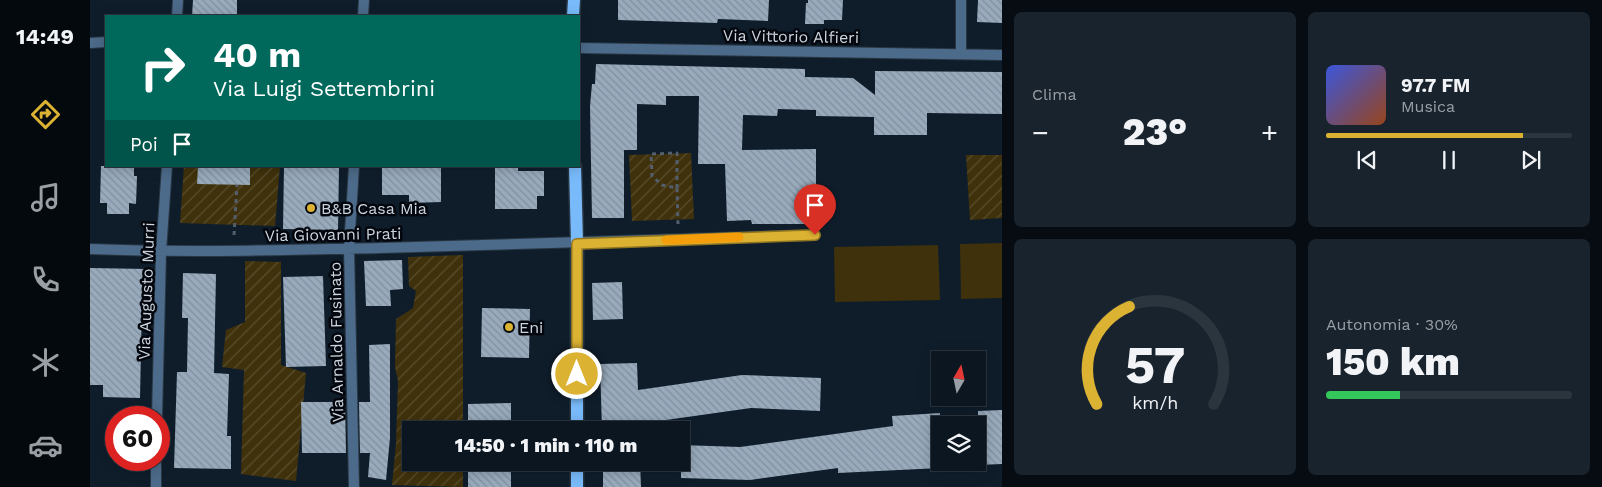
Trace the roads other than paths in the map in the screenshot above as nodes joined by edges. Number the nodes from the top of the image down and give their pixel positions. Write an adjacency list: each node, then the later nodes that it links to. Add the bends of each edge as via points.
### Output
1 (178, 0): 5 (street)
2 (364, 0): 6 (street)
3 (574, 0): 7 (main road)
4 (962, 0): 11 (street)
5 (177, 15)
6 (363, 15)
7 (573, 15)
8 (105, 42): 9 (street)
9 (90, 43)
10 (580, 48): 11 (street, Via Vittorio Alfieri)
11 (961, 54): 12 (street, Via Vittorio Alfieri)
12 (1002, 55)
13 (167, 167): 20 (street, Via Augusto Murri)
14 (354, 167): 18 (street, Via Arnaldo Fusinato)
15 (575, 167): 17 (main road)
16 (815, 235): 17 (street, Via Giovanni Prati)
17 (577, 244): 18 (street, Via Giovanni Prati); 22 (main road)
18 (350, 248): 20 (street, Via Giovanni Prati); 26 (street, Via Arnaldo Fusinato)
19 (90, 249): 20 (street, Via Giovanni Prati)
20 (162, 252): 21 (street, Via Augusto Murri)
21 (157, 406)
22 (577, 421)
23 (156, 471): 25 (street)
24 (577, 471): 27 (main road)
25 (156, 487)
26 (354, 487)
27 (577, 487)

